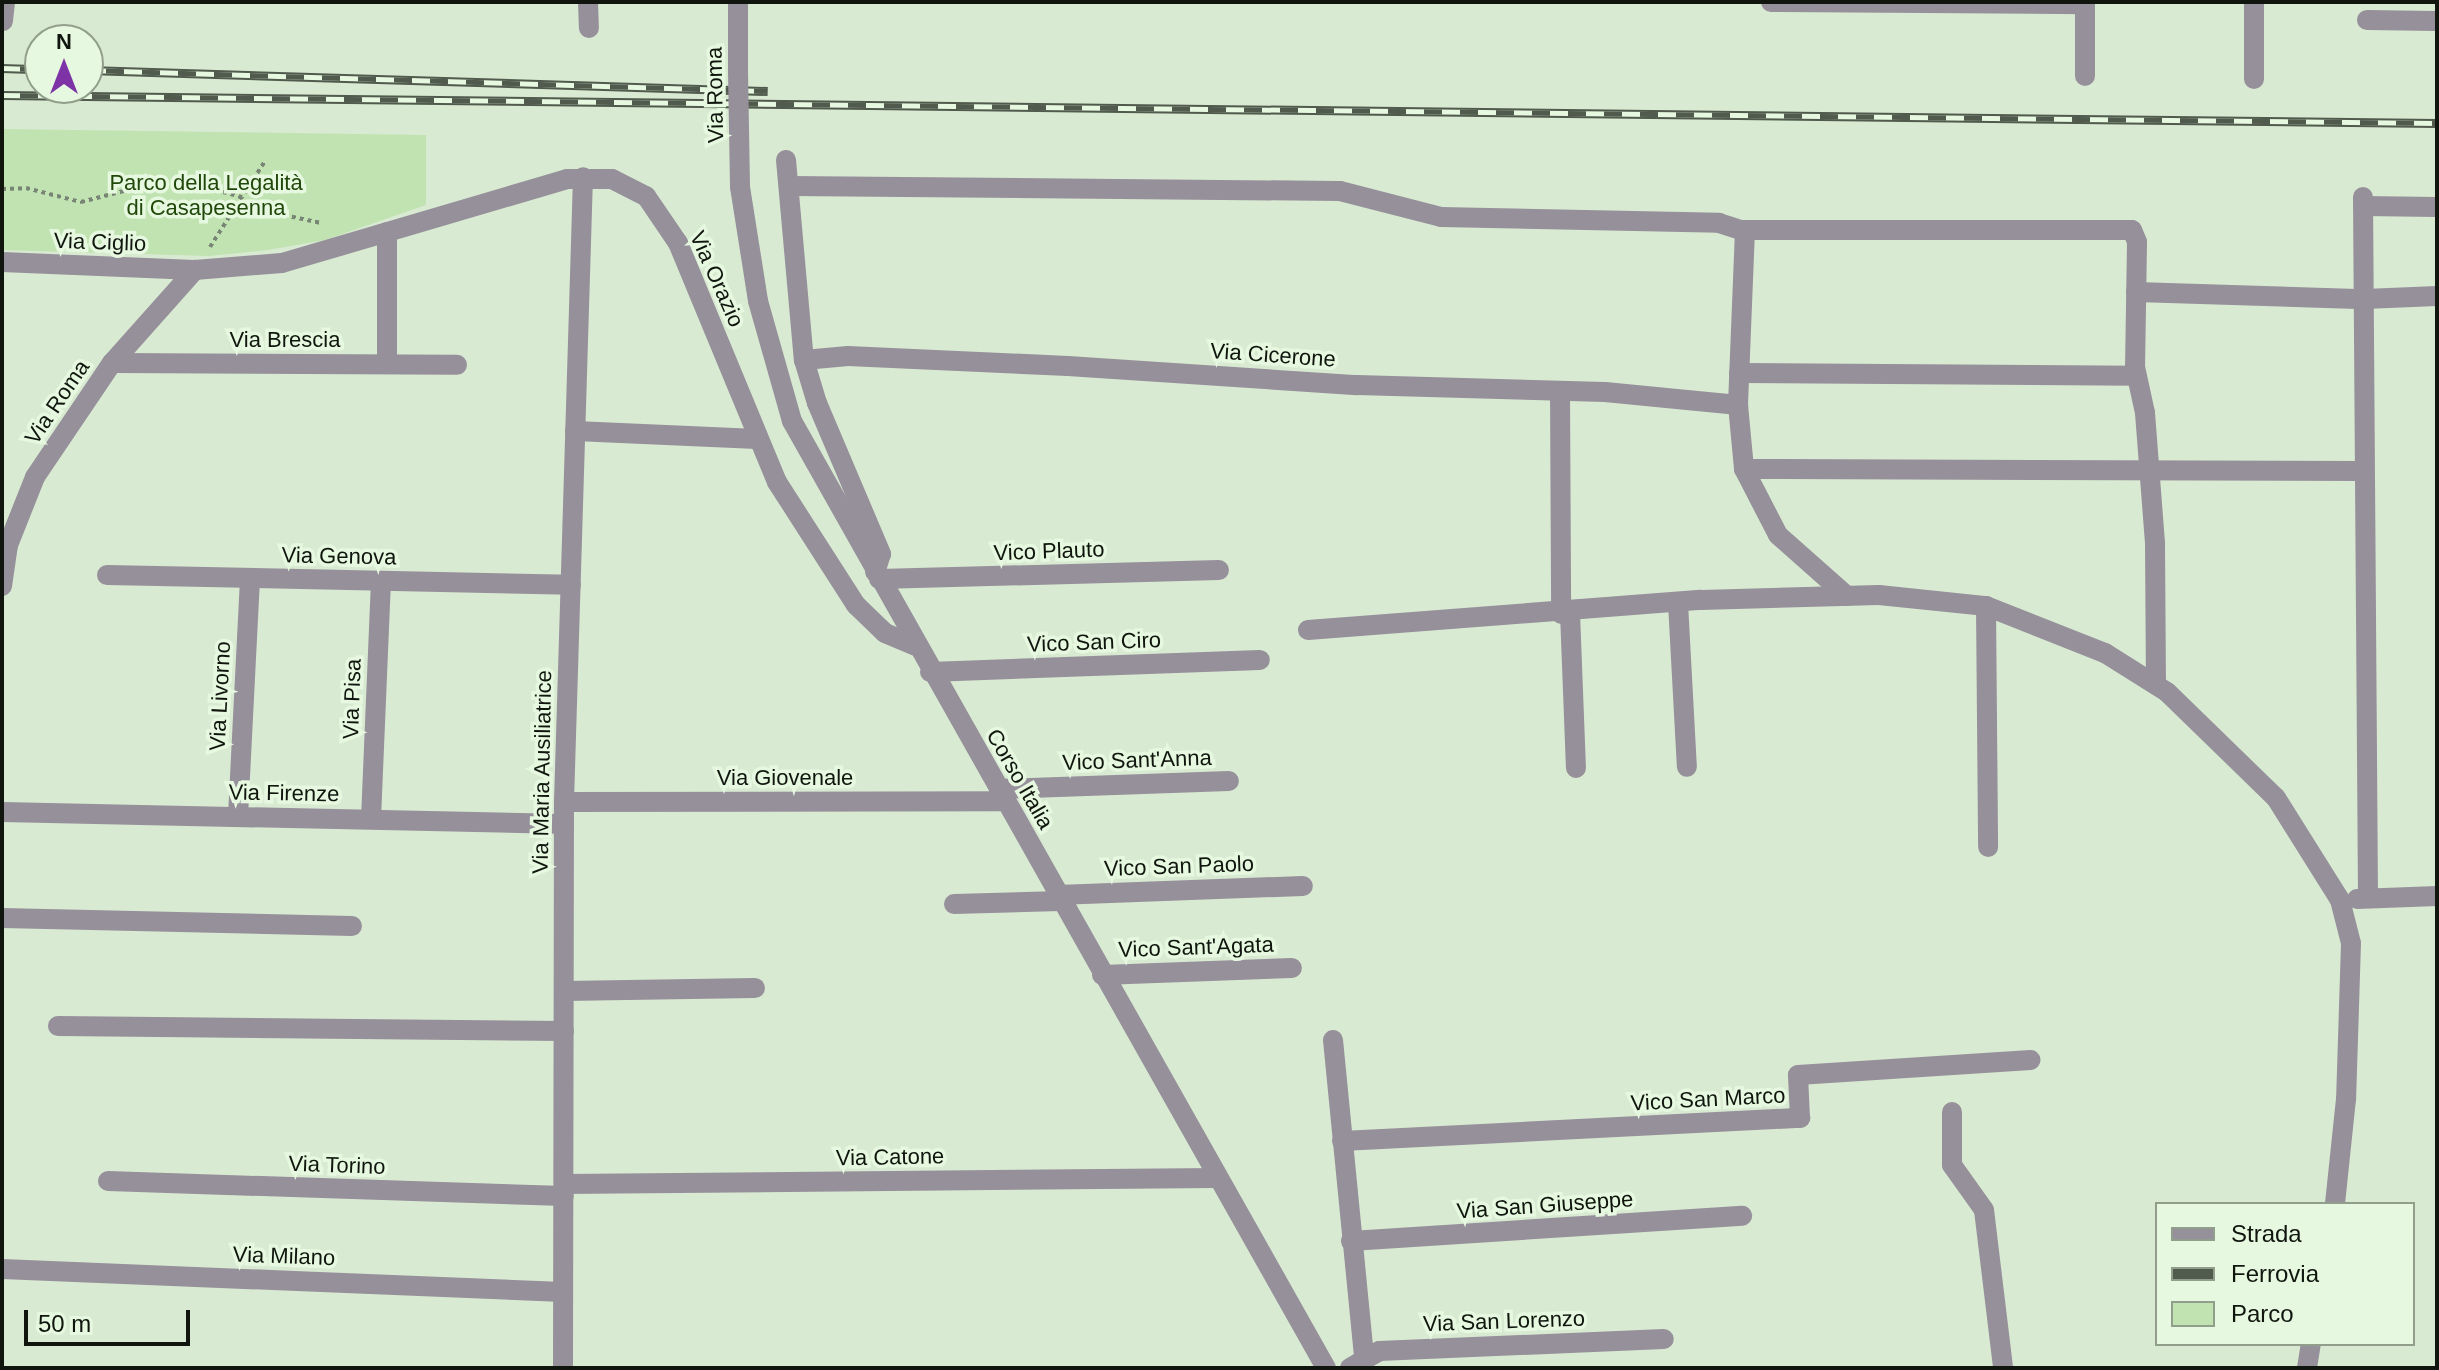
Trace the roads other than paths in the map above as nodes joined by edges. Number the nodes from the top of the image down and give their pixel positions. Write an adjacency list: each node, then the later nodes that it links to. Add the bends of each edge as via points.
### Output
1 (588, 2): 8 (street)
2 (738, 2): 14 (street, Via Roma, bridge)
3 (1771, 2): 5 (street)
4 (2254, 2): 10 (street)
5 (2085, 3): 9 (street)
6 (2367, 20): 7 (street)
7 (2437, 21)
8 (589, 28)
9 (2085, 76)
10 (2254, 79)
11 (786, 160): 13 (street)
12 (583, 177): 17 (street, Via Orazio); 31 (street, Via Maria Ausiliatrice); 32 (street, Via Orazio, via 612,179 646,196 678,243)
13 (789, 186): 16 (street, via 1340,191 1441,217 1719,223); 23 (street)
14 (740, 187): 38 (street, Corso Italia, via 758,301 792,421)
15 (2437, 207): 22 (street, via 2363,202)
16 (1745, 230): 20 (street, via 2132,230 2137,242); 27 (street)
17 (387, 232): 19 (street, Via Orazio, via 282,263); 25 (street)
18 (2, 262): 19 (street, Via Ciglio)
19 (195, 270): 24 (street, Via Roma)
20 (2136, 292): 22 (street); 28 (street)
21 (2437, 296): 22 (street)
22 (2365, 299): 35 (street)
23 (804, 360): 29 (street, Via Cicerone, via 848,356); 38 (street, via 881,554)
24 (112, 363): 25 (street, Via Brescia); 42 (street, Via Roma, via 35,477 8,545)
25 (387, 364): 26 (street, Via Brescia)
26 (457, 365)
27 (1739, 373): 28 (street); 30 (street)
28 (2136, 376): 33 (street, via 2145,413)
29 (1560, 393): 30 (street, Via Cicerone, via 1605,392); 46 (street)
30 (1738, 405): 34 (street)
31 (575, 431): 32 (street); 41 (street, Via Maria Ausiliatrice)
32 (757, 439): 48 (street, Via Orazio, via 777,482 856,605 885,633)
33 (2147, 467): 34 (street); 35 (street); 51 (street, via 2158,606)
34 (1744, 469): 43 (street, via 1778,535)
35 (2363, 471): 65 (street)
36 (1219, 570): 38 (street, Vico Plauto)
37 (107, 575): 39 (street, Via Genova)
38 (877, 576): 48 (street, Corso Italia)
39 (250, 578): 40 (street, Via Genova); 58 (street, Via Livorno)
40 (381, 581): 41 (street, Via Genova); 59 (street, Via Pisa)
41 (571, 585): 56 (street, Via Maria Ausiliatrice)
42 (2, 586)
43 (1847, 596): 44 (street); 45 (street, via 1938,597)
44 (1678, 603): 46 (street); 52 (street)
45 (1986, 606): 51 (street, via 2105,653); 61 (street)
46 (1565, 613): 47 (street); 53 (street)
47 (1308, 630)
48 (915, 646): 50 (street, Corso Italia)
49 (1260, 660): 50 (street, Vico San Ciro)
50 (930, 672): 55 (street, Corso Italia)
51 (2156, 685): 66 (street, via 2276,798)
52 (1687, 767)
53 (1576, 768)
54 (1229, 781): 55 (street, Vico Sant'Anna)
55 (1002, 795): 56 (street, Via Giovenale); 64 (street, Corso Italia)
56 (564, 802): 60 (street, Via Maria Ausiliatrice)
57 (2, 812): 58 (street, Via Firenze)
58 (238, 816): 59 (street, Via Firenze)
59 (371, 819): 60 (street, Via Firenze)
60 (564, 824): 73 (street, Via Maria Ausiliatrice)
61 (1988, 847)
62 (1303, 886): 64 (street, Vico San Paolo)
63 (2437, 896): 65 (street)
64 (1059, 898): 67 (street, Vico San Paolo); 71 (street, Corso Italia)
65 (2368, 898): 66 (street)
66 (2340, 900): 83 (street, via 2351,943 2346,1099)
67 (954, 904)
68 (2, 918): 69 (street)
69 (352, 926)
70 (1292, 968): 71 (street, Vico Sant'Agata)
71 (1102, 975): 80 (street, Corso Italia)
72 (755, 988): 73 (street)
73 (564, 991): 75 (street, Via Maria Ausiliatrice)
74 (58, 1026): 75 (street)
75 (564, 1031): 82 (street, Via Maria Ausiliatrice)
76 (1333, 1040): 79 (street)
77 (2031, 1060): 79 (street, Vico San Marco, via 1798,1075 1800,1118)
78 (1952, 1112): 93 (street, via 1952,1165 1984,1210)
79 (1342, 1141): 85 (street)
80 (1217, 1178): 82 (street, Via Catone); 92 (street, Corso Italia)
81 (108, 1181): 82 (street, Via Torino)
82 (564, 1190): 87 (street, Via Maria Ausiliatrice)
83 (2335, 1202)
84 (1742, 1216): 85 (street, Via San Giuseppe)
85 (1351, 1241): 90 (street)
86 (2, 1269): 87 (street, Via Milano)
87 (563, 1292): 91 (street, Via Maria Ausiliatrice)
88 (1664, 1339): 90 (street, Via San Lorenzo, via 1379,1351)
89 (2311, 1346): 94 (street)
90 (1357, 1364)
91 (563, 1368)
92 (1326, 1368)
93 (2003, 1368)
94 (2307, 1368)

